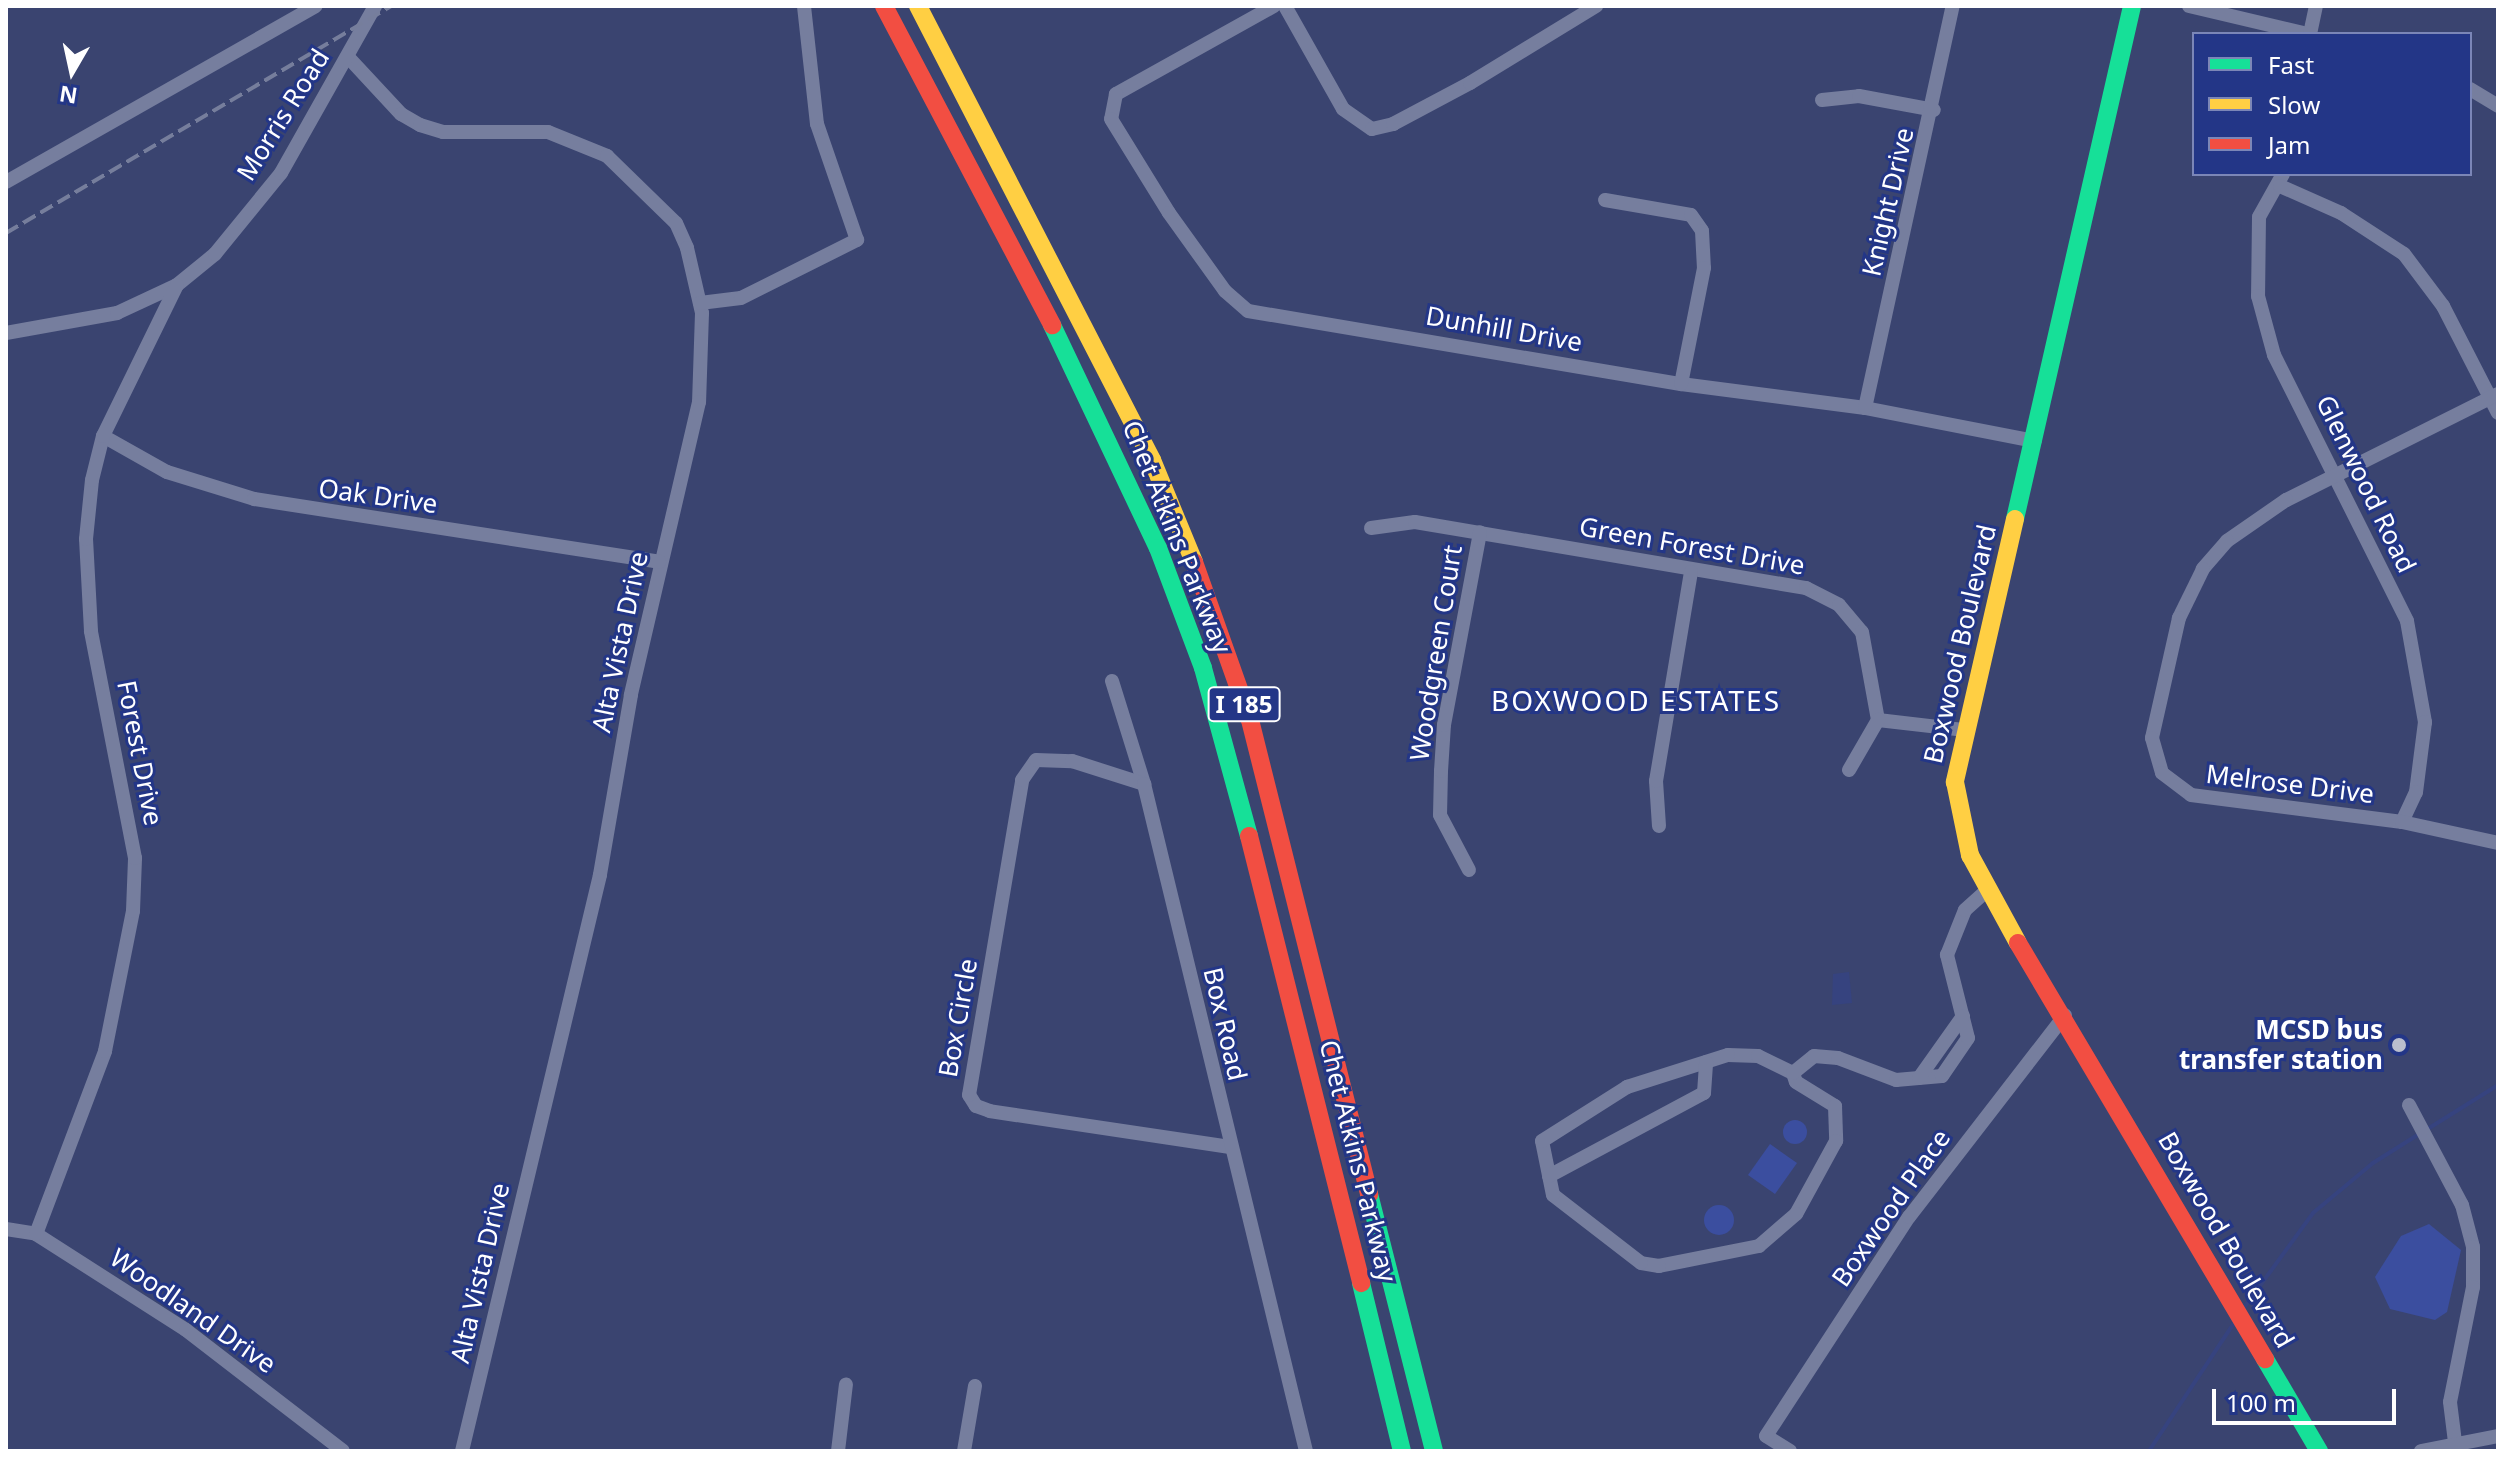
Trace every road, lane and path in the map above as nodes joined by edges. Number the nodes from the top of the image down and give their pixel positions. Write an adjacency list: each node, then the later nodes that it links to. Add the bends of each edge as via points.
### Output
1 (316, 6): 21 (street)
2 (375, 6): 15 (street, Morris Road)
3 (804, 6): 24 (street, via 817,124 857,240 741,298)
4 (884, 6): 68 (main road, Chet Atkins Parkway / I 185, via 1093,403 1158,548 1203,668 1276,932)
5 (918, 6): 69 (main road, Chet Atkins Parkway / I 185, via 1152,460 1193,559 1250,720)
6 (1274, 6): 26 (street, Dunhill Drive, via 1116,94 1111,119 1225,291 1248,311)
7 (1285, 6): 8 (street, via 1343,109 1372,129 1393,124)
8 (1596, 6)
9 (1953, 6): 19 (street, Knight Drive)
10 (2132, 6): 31 (main road, Boxwood Boulevard)
11 (2189, 6): 13 (street)
12 (2316, 6): 14 (street)
13 (2300, 32)
14 (2309, 32)
15 (348, 57): 23 (street, Morris Road, via 281,173 215,254); 24 (street, Alta Vista Drive, via 393,106 420,125 443,132 548,132 607,156 676,223)
16 (2472, 90): 18 (street)
17 (1822, 100): 19 (street, via 1859,96)
18 (2498, 106)
19 (1934, 110): 28 (street, Knight Drive)
20 (2282, 180): 27 (street, via 2404,254 2443,306); 32 (street, Glenwood Road, via 2259,217 2258,296 2274,355)
21 (6, 182)
22 (1605, 200): 26 (street, via 1691,215 1702,231 1704,268)
23 (177, 285): 25 (street, Morris Road, via 117,313); 30 (street, Forest Drive)
24 (700, 303): 35 (street, Alta Vista Drive, via 699,402 672,529)
25 (6, 333)
26 (1681, 384): 28 (street, Dunhill Drive)
27 (2495, 396): 29 (street); 32 (street, Melrose Drive)
28 (1865, 408): 31 (street, Dunhill Drive)
29 (2498, 413)
30 (103, 436): 35 (street, Oak Drive, via 167,472 254,499); 58 (street, Forest Drive, via 86,524 90,615 133,842 133,911 105,1051)
31 (2035, 441): 39 (main road, Boxwood Boulevard)
32 (2332, 478): 42 (street, Glenwood Road, via 2407,621 2421,690 2424,755); 42 (street, Melrose Drive, via 2250,524 2203,569 2168,653 2152,720 2155,756 2162,773 2191,795)
33 (1371, 528): 34 (street, Green Forest Drive, via 1415,522)
34 (1480, 532): 36 (street, Green Forest Drive); 45 (street, Woodgreen Court, via 1444,725 1441,771 1440,815)
35 (659, 562): 64 (street, Alta Vista Drive, via 600,875)
36 (1691, 572): 38 (street, Green Forest Drive, via 1772,580 1806,588 1839,605 1869,649); 43 (street, via 1656,781)
37 (1112, 681): 41 (street, Box Road)
38 (1878, 720): 39 (street); 40 (street)
39 (1965, 730): 46 (main road, Boxwood Boulevard, via 1955,782 1970,855)
40 (1849, 770)
41 (1144, 784): 55 (street, Box Road); 55 (street, Box Circle, via 1072,761 1036,760 1022,780 969,1095 976,1106)
42 (2402, 822): 44 (street, Melrose Drive)
43 (1659, 826)
44 (2498, 843)
45 (1469, 870)
46 (1987, 890): 47 (main road, Boxwood Boulevard); 48 (street, via 1965,910 1947,955)
47 (2065, 1015): 70 (street, Boxwood Place, via 1909,1217 1766,1436); 71 (main road, Boxwood Boulevard)
48 (1963, 1016): 49 (street); 50 (street, via 1968,1038)
49 (1939, 1051): 50 (street); 53 (street)
50 (1953, 1060): 53 (street, via 1942,1076)
51 (1706, 1062): 52 (street, via 1728,1055 1758,1056); 56 (street, via 1704,1093); 56 (street, via 1627,1087 1542,1141)
52 (1793, 1073): 53 (street, via 1814,1056 1838,1058 1896,1080); 56 (street, via 1796,1082 1835,1106 1836,1141 1796,1214 1759,1246 1659,1266 1641,1263 1553,1195)
53 (1919, 1078)
54 (2413, 1112): 62 (street, via 2462,1205 2473,1247 2473,1287 2450,1402)
55 (1230, 1147): 67 (street, Box Road)
56 (1549, 1176)
57 (6, 1229): 58 (street, Woodland Drive)
58 (36, 1234): 63 (street, Woodland Drive, via 186,1330)
59 (846, 1384): 65 (street)
60 (975, 1386): 66 (street)
61 (2498, 1436): 62 (street)
62 (2455, 1442): 72 (street)
63 (343, 1451)
64 (462, 1451)
65 (838, 1451)
66 (964, 1451)
67 (1306, 1451)
68 (1402, 1451)
69 (1434, 1451)
70 (1790, 1451)
71 (2319, 1451)
72 (2421, 1451)

